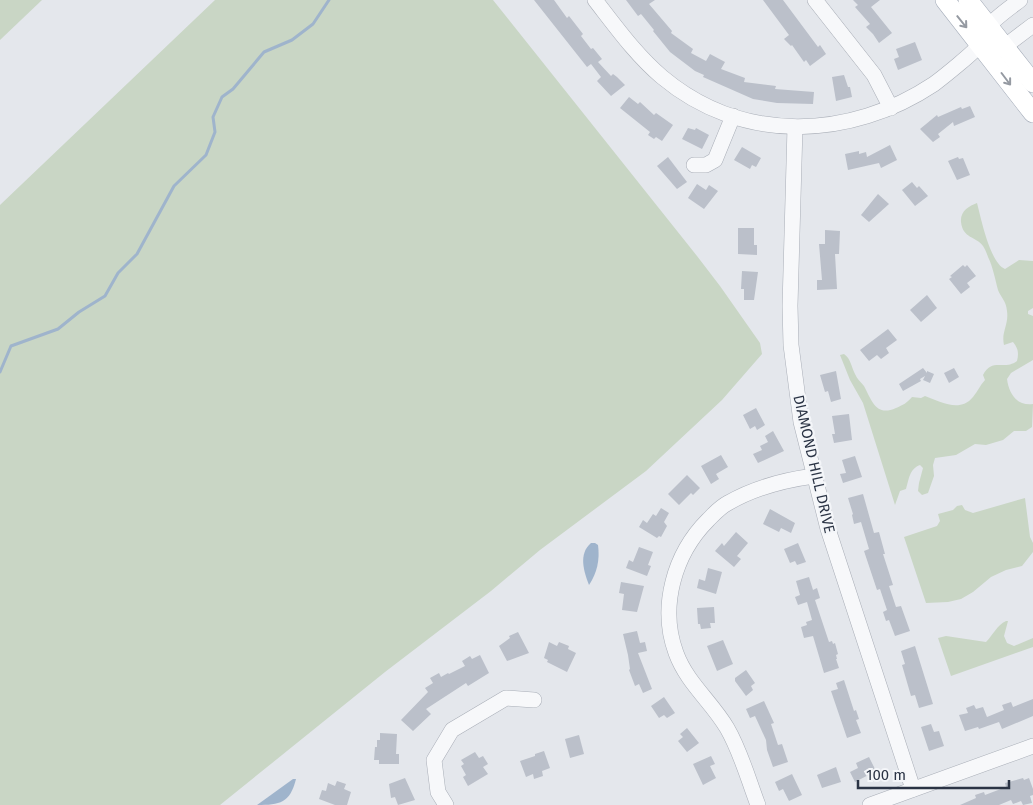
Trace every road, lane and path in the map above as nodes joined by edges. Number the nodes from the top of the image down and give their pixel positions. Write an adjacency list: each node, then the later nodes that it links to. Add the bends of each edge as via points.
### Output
1 (595, 0): 13 (street, via 624,38 662,77 689,96)
2 (815, 0): 11 (street, via 874,75)
3 (944, 0): 8 (main road, one-way to 8)
4 (968, 0): 7 (main road)
5 (1020, 0): 7 (street)
6 (1033, 25): 9 (street)
7 (988, 26): 8 (street); 9 (main road)
8 (980, 44): 9 (street); 11 (street, via 936,83); 12 (main road, one-way to 12)
9 (1004, 46): 10 (main road)
10 (1033, 83)
11 (891, 108): 14 (street, via 846,123)
12 (1033, 113)
13 (734, 116): 14 (street); 15 (street, via 715,160 711,164)
14 (795, 127): 16 (street, DIAMOND HILL DRIVE, via 790,306 792,345 798,402)
15 (694, 165)
16 (814, 476): 19 (street, DIAMOND HILL DRIVE, via 828,529); 21 (street, via 775,484 726,504 691,540 672,585 670,619 682,668 726,727 737,747)
17 (534, 700): 20 (street, via 506,698 452,730 434,760 438,792)
18 (1033, 746): 19 (street)
19 (913, 789): 22 (street)
20 (446, 805)
21 (758, 805)
22 (870, 805)

